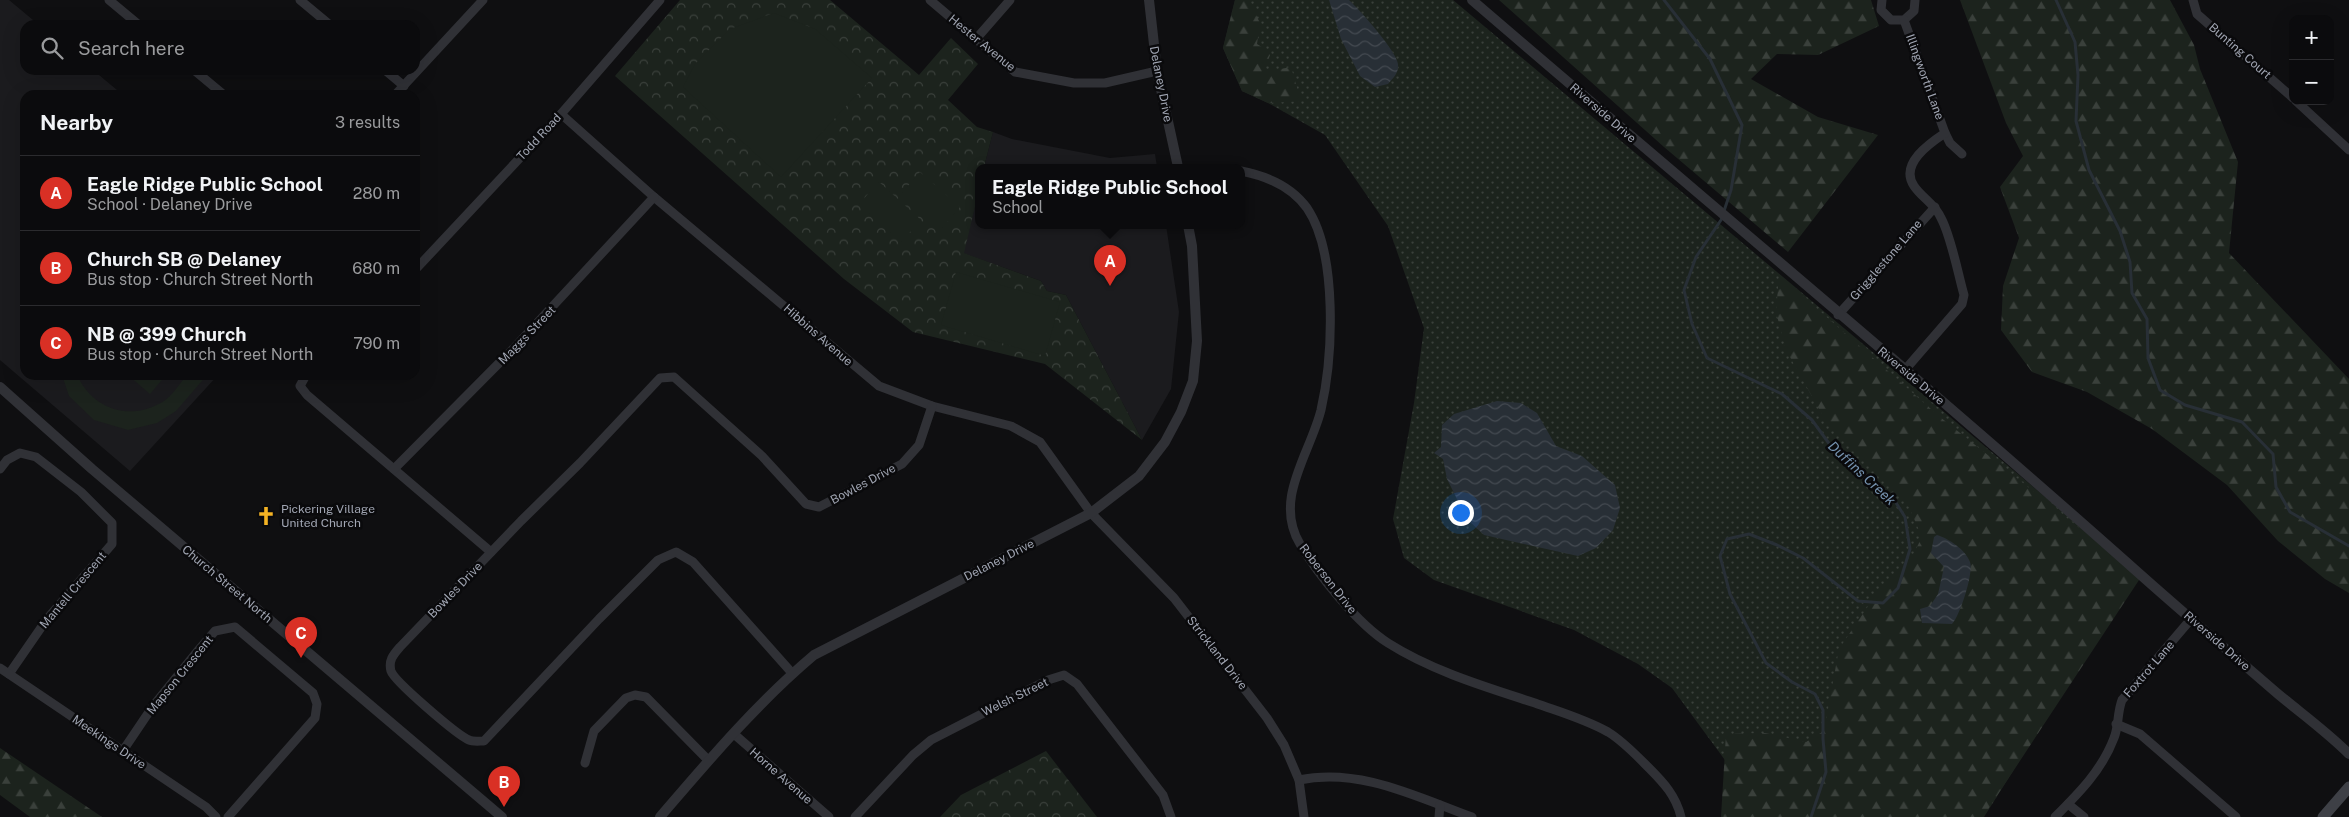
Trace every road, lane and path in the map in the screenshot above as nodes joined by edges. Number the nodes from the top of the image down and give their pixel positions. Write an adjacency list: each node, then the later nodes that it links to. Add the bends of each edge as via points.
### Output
1 (109, 0): 12 (street)
2 (300, 0): 13 (street)
3 (483, 0): 16 (street)
4 (660, 0): 26 (street, Todd Road)
5 (930, 0): 15 (street, Hester Avenue)
6 (1010, 0): 15 (street)
7 (1149, 0): 17 (street, Delaney Drive)
8 (1472, 0): 36 (street, Riverside Drive)
9 (1882, 0): 14 (street, Illingworth Lane, via 1881,10 1890,20)
10 (1915, 0): 14 (street, Illingworth Lane, via 1914,11)
11 (2193, 0): 24 (street, Bunting Court, via 2197,14)
12 (134, 20)
13 (324, 20)
14 (1904, 20): 27 (street, Illingworth Lane)
15 (976, 39): 17 (street, Hester Avenue, via 1015,72 1031,76 1074,83 1105,83)
16 (420, 69)
17 (1157, 70): 30 (street, Delaney Drive)
18 (200, 75): 22 (street)
19 (391, 75): 21 (street)
20 (414, 75): 21 (street)
21 (404, 86): 23 (street)
22 (218, 90)
23 (400, 90)
24 (2289, 94)
25 (2300, 105): 28 (street)
26 (561, 114): 32 (street, Hibbins Avenue); 35 (street, Todd Road)
27 (1945, 133): 29 (street, Illingworth Lane); 33 (street, Illingworth Lane, via 1928,145 1910,169 1913,186)
28 (2349, 150)
29 (1962, 154)
30 (1177, 164)
31 (1245, 172): 69 (street, Roberson Drive, via 1266,176 1292,192 1306,207 1316,225 1325,259 1330,354 1320,411 1293,487 1289,509 1291,525 1300,544 1349,609 1386,642 1414,658 1581,719 1609,733 1666,785)
32 (654, 197): 40 (street, Hibbins Avenue, via 872,381 896,394); 42 (street, Maggs Street, via 514,350)
33 (1934, 206): 36 (street, Grigglestone Lane); 37 (street, Illingworth Lane, via 1942,219 1964,295 1962,304)
34 (1189, 229): 43 (street, Delaney Drive, via 1197,341 1193,381 1181,412 1160,450 1139,476)
35 (420, 265)
36 (1838, 315): 37 (street, Riverside Drive)
37 (1904, 371): 45 (street, Riverside Drive, via 1966,421)
38 (303, 380): 42 (street, via 300,386 307,395)
39 (0, 387): 61 (street, Church Street North)
40 (932, 406): 43 (street, Hibbins Avenue, via 995,421 1027,433 1050,453); 44 (street, Bowles Drive, via 919,445 902,464 819,507 806,504 762,456 674,377 660,378)
41 (0, 469): 48 (street, Mantell Crescent, via 7,460 20,453 36,457 106,516 114,533 112,544 47,619)
42 (394, 469): 44 (street)
43 (1091, 513): 47 (street, Delaney Drive, via 814,654); 55 (street, Strickland Drive, via 1174,598 1248,692 1284,745)
44 (491, 552): 47 (street, Bowles Drive, via 391,659 391,672 400,682 455,732 470,741 484,741 658,560 676,552 693,562)
45 (2191, 619): 49 (street, Foxtrot Lane, via 2122,700); 52 (street, Riverside Drive)
46 (0, 668): 48 (street, Meekings Drive)
47 (792, 673): 50 (street, Delaney Drive)
48 (9, 674): 51 (street, Meekings Drive)
49 (2116, 724): 57 (street, Foxtrot Lane, via 2108,756); 72 (street, via 2140,734)
50 (734, 734): 53 (street, Delaney Drive); 63 (street, Horne Avenue)
51 (122, 752): 59 (street, Meekings Drive, via 206,807); 60 (street, Mapson Crescent, via 153,706 215,631 235,627 313,693 317,704 315,718)
52 (2349, 754)
53 (708, 760): 54 (street, via 646,697 635,695 626,698 594,731); 62 (street, Delaney Drive)
54 (585, 762)
55 (1299, 780): 58 (street, via 1338,775 1368,780); 66 (street, Strickland Drive)
56 (2349, 787): 73 (main road)
57 (2068, 804): 70 (street); 71 (street)
58 (1440, 805): 67 (street); 68 (street)
59 (216, 817)
60 (228, 817)
61 (502, 817)
62 (660, 817)
63 (829, 817)
64 (855, 817): 65 (street, Welsh Street, via 931,740 1048,680 1064,675 1077,684 1163,795)
65 (1171, 817)
66 (1304, 817)
67 (1439, 817)
68 (1472, 817)
69 (1681, 817)
70 (2055, 817)
71 (2084, 817)
72 (2236, 817)
73 (2323, 817)

